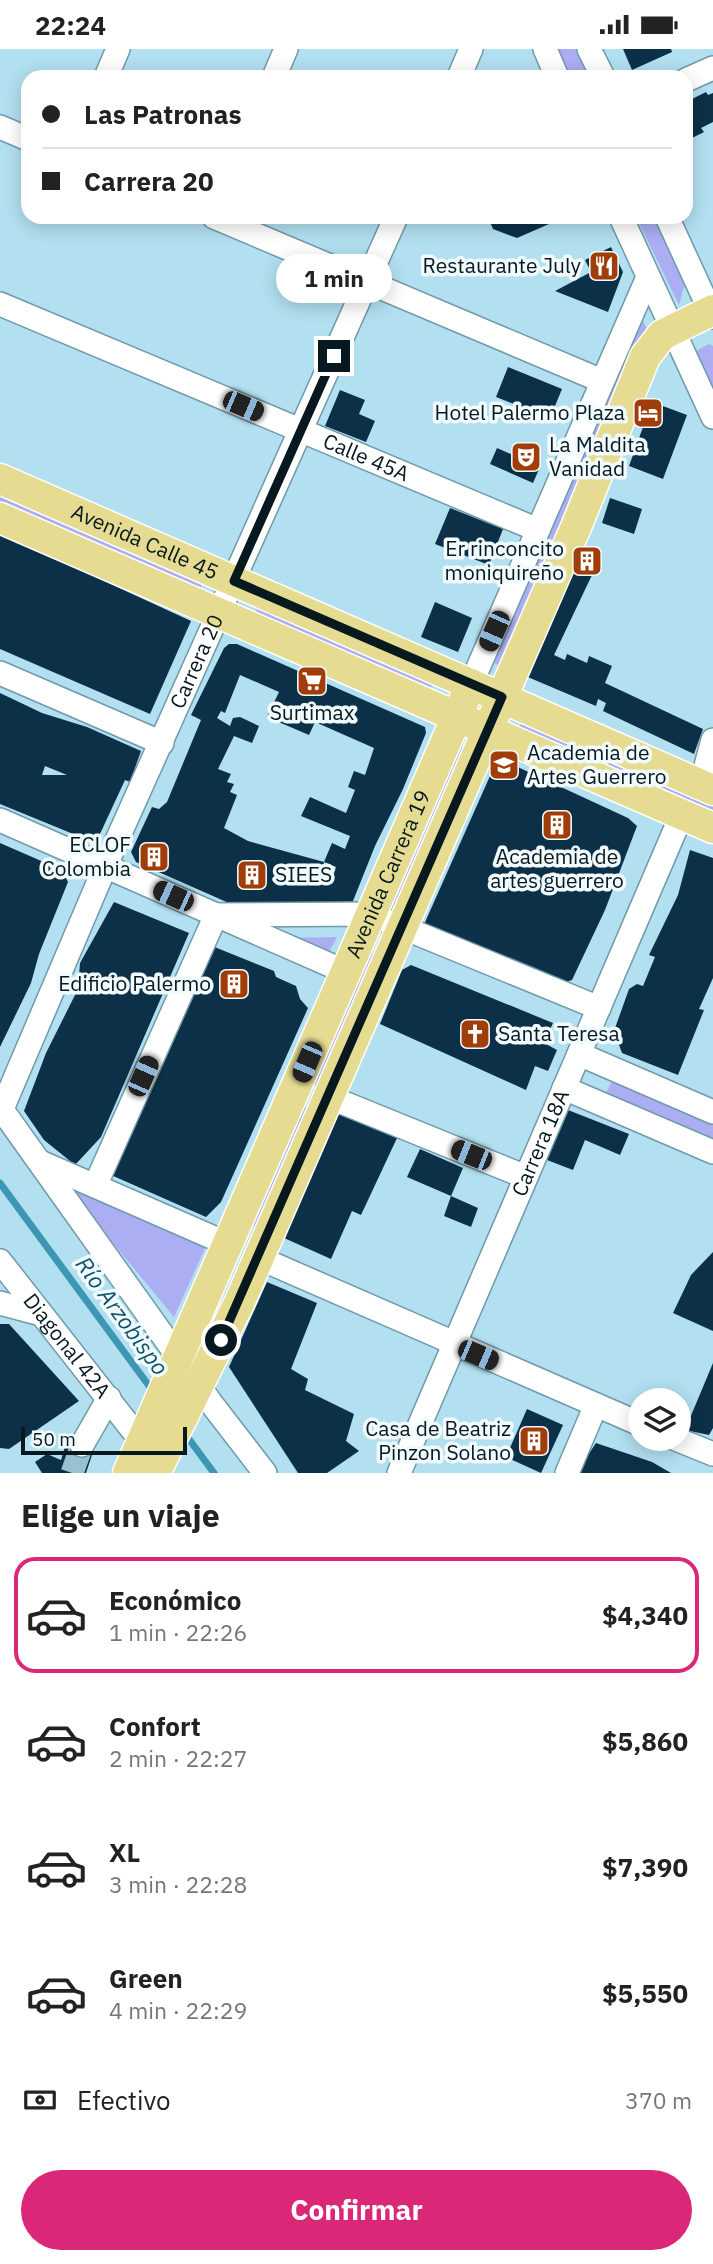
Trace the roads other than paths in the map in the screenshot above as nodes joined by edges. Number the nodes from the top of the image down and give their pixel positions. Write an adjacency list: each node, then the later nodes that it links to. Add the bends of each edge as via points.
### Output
1 (117, 49): 7 (street)
2 (286, 49): 8 (street)
3 (471, 49): 9 (street)
4 (545, 49): 10 (street)
5 (589, 49): 11 (street)
6 (713, 68): 12 (street)
7 (109, 70)
8 (277, 70)
9 (462, 70)
10 (554, 70)
11 (600, 70)
12 (693, 77)
13 (0, 127): 14 (street)
14 (21, 136)
15 (230, 224): 20 (street)
16 (393, 224): 20 (street, Carrera 20)
17 (624, 224): 19 (street)
18 (670, 224): 22 (street)
19 (648, 277): 23 (street); 24 (street, Avenida Carrera 19)
20 (367, 282): 24 (street); 26 (street, Carrera 20)
21 (0, 304): 26 (street, Calle 45A)
22 (712, 313): 23 (main road, Avenida Carrera 19)
23 (672, 330): 25 (street); 34 (main road, Avenida Carrera 19, via 656,339 645,357)
24 (603, 381): 29 (street, Avenida Carrera 19)
25 (713, 417)
26 (301, 430): 29 (street, Calle 45A); 30 (street, Carrera 20)
27 (0, 479): 30 (main road, Avenida Calle 45)
28 (0, 518): 31 (main road, Avenida Calle 45)
29 (538, 530): 33 (street, Avenida Carrera 19)
30 (234, 581): 31 (street, Carrera 20); 33 (main road, Avenida Calle 45)
31 (219, 614): 35 (main road, Avenida Calle 45); 38 (street, Carrera 20)
32 (0, 673): 38 (street)
33 (471, 684): 34 (main road, Avenida Calle 45); 35 (main road, Avenida Carrera 19)
34 (502, 697): 36 (main road, Avenida Carrera 19); 39 (main road, Avenida Calle 45)
35 (457, 717): 36 (main road, Avenida Calle 45); 44 (main road, Avenida Carrera 19)
36 (488, 730): 40 (main road, Avenida Calle 45); 46 (main road, Avenida Carrera 19)
37 (713, 740): 39 (street)
38 (162, 743): 43 (street, Carrera 20)
39 (707, 787)
40 (682, 814): 42 (main road, Avenida Calle 45); 48 (street, Carrera 18A)
41 (0, 820): 43 (street)
42 (713, 828)
43 (106, 867): 45 (street); 52 (street, Carrera 20)
44 (370, 914): 45 (street); 46 (street); 47 (main road, Avenida Carrera 19)
45 (216, 915): 47 (street); 57 (street)
46 (401, 927): 48 (street); 51 (main road, Avenida Carrera 19)
47 (346, 972): 58 (main road, Avenida Carrera 19)
48 (599, 1008): 49 (street, Carrera 18A)
49 (579, 1054): 50 (street, Carrera 18A); 53 (street)
50 (564, 1088): 54 (street); 56 (street, Carrera 18A)
51 (329, 1097): 56 (street); 59 (main road, Avenida Carrera 19)
52 (1, 1108): 55 (street)
53 (713, 1112)
54 (713, 1153)
55 (37, 1160): 57 (street); 64 (street)
56 (526, 1177): 63 (street, Carrera 18A)
57 (94, 1186): 58 (street)
58 (230, 1245): 64 (main road, Avenida Carrera 19)
59 (259, 1258): 63 (street); 64 (main road, Avenida Carrera 19)
60 (0, 1261): 62 (street, Diagonal 42A)
61 (0, 1303): 62 (street)
62 (41, 1314): 65 (street, Diagonal 42A)
63 (454, 1345): 66 (street); 74 (street, Carrera 18A)
64 (186, 1378): 71 (main road, Avenida Carrera 19); 73 (street)
65 (109, 1398): 68 (street); 71 (street, Diagonal 42A)
66 (596, 1405): 67 (street); 75 (street)
67 (628, 1419)
68 (82, 1445)
69 (691, 1445): 70 (street)
70 (713, 1454)
71 (156, 1456): 72 (main road, Avenida Carrera 19)
72 (128, 1473)
73 (265, 1473)
74 (399, 1473)
75 (567, 1473)

